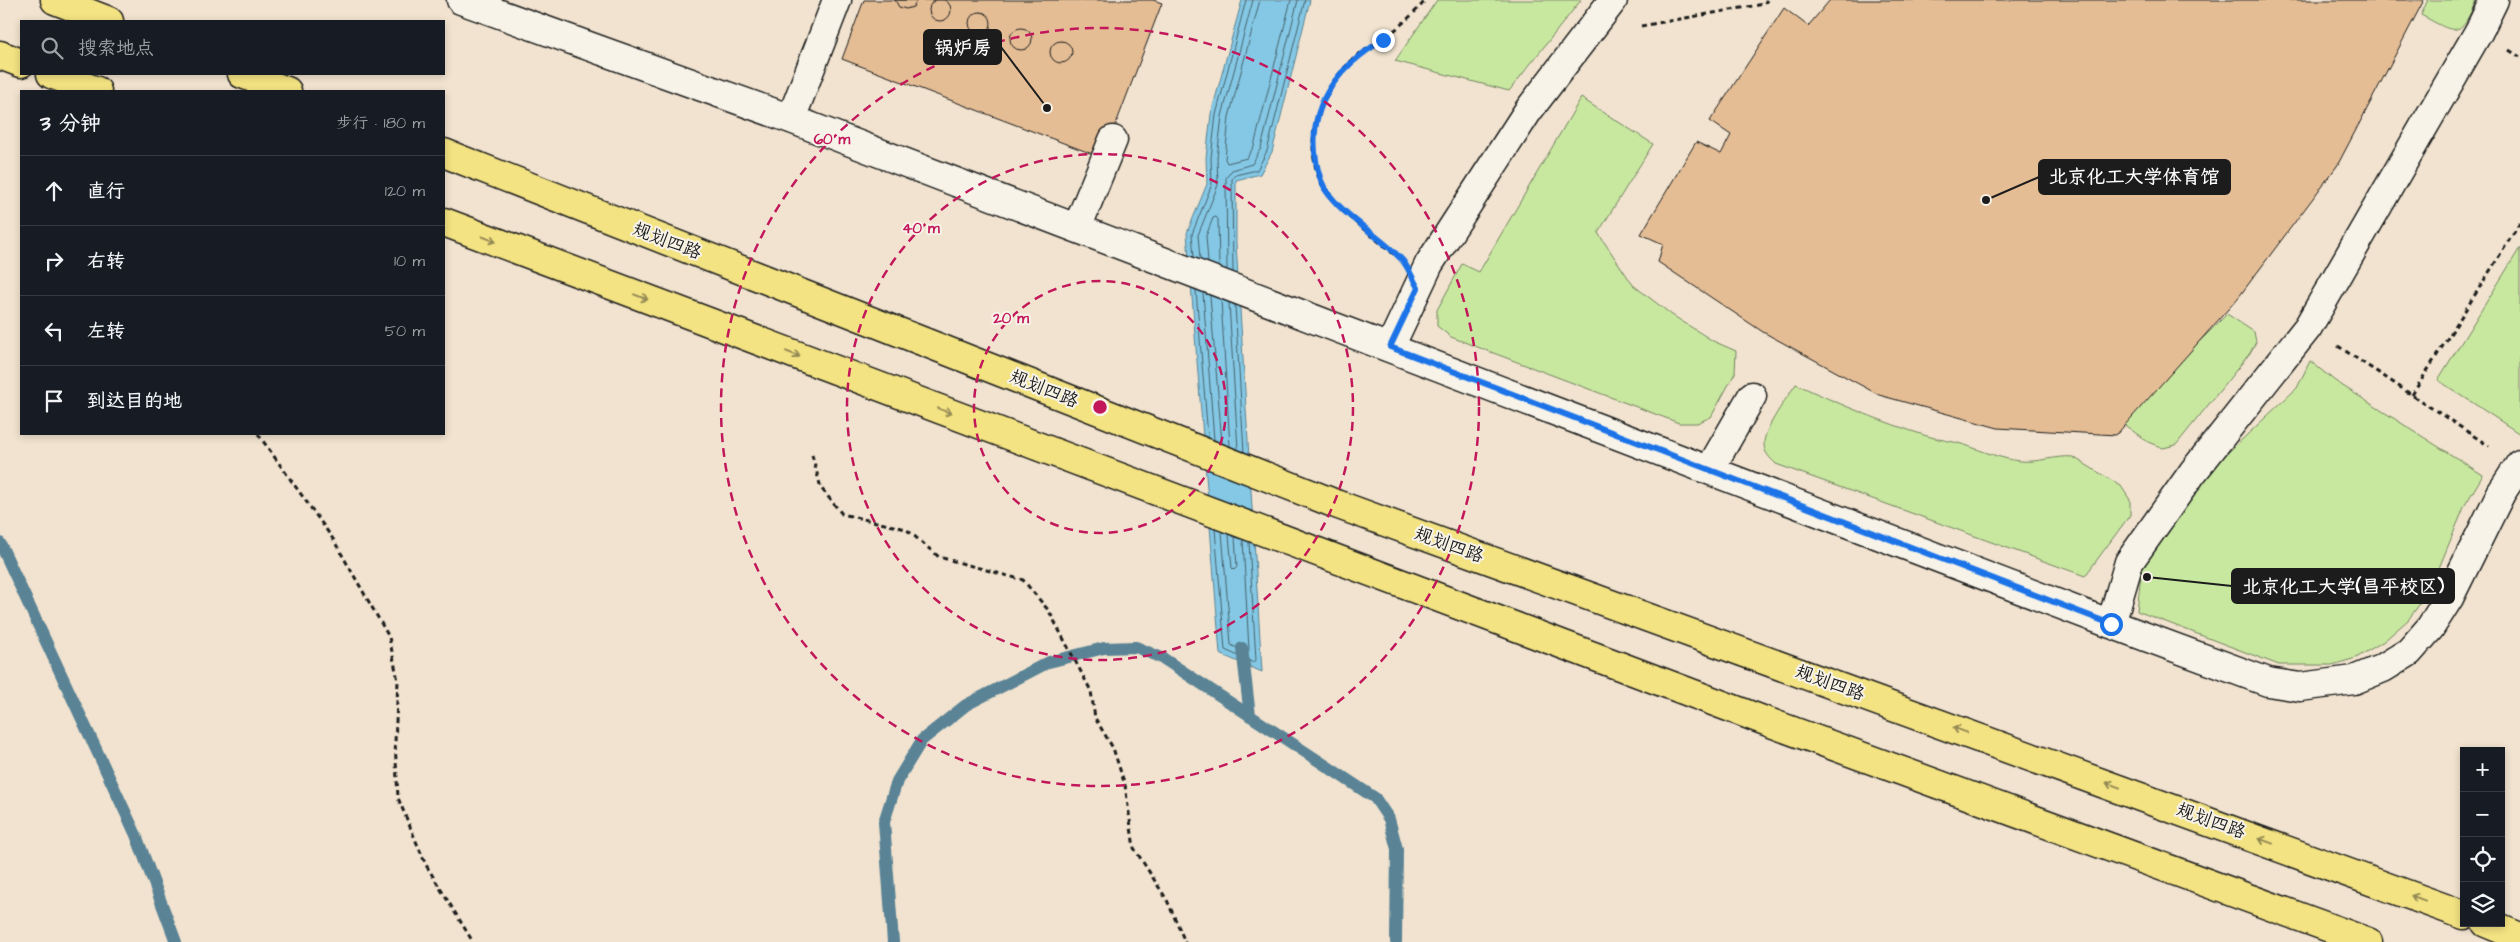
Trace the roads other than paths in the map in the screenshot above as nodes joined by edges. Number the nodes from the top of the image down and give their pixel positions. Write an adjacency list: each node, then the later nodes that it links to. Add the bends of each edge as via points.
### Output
1 (55, 0): 7 (main road)
2 (460, 0): 6 (street)
3 (837, 0): 14 (street)
4 (1613, 0): 19 (street, via 1528,111 1429,264)
5 (2494, 0): 23 (street, via 2308,327 2194,472 2129,562)
6 (515, 9): 14 (street)
7 (106, 20)
8 (0, 55): 9 (main road)
9 (20, 63)
10 (54, 75): 12 (main road)
11 (245, 75): 13 (main road)
12 (94, 90)
13 (284, 90)
14 (791, 119): 18 (street)
15 (1112, 140): 18 (street)
16 (445, 153): 24 (main road, 规划四路, one-way to 16, via 1336,504)
17 (445, 222): 27 (main road, one-way to 27, via 1760,719)
18 (1077, 228): 19 (street)
19 (1390, 347): 22 (street)
20 (1752, 396): 22 (street)
21 (2519, 464): 23 (street, via 2430,628 2409,652 2354,680 2300,687 2268,682)
22 (1710, 469): 23 (street)
23 (2111, 624)
24 (2460, 913)
25 (2496, 927): 26 (main road)
26 (2520, 937)
27 (2368, 942)

